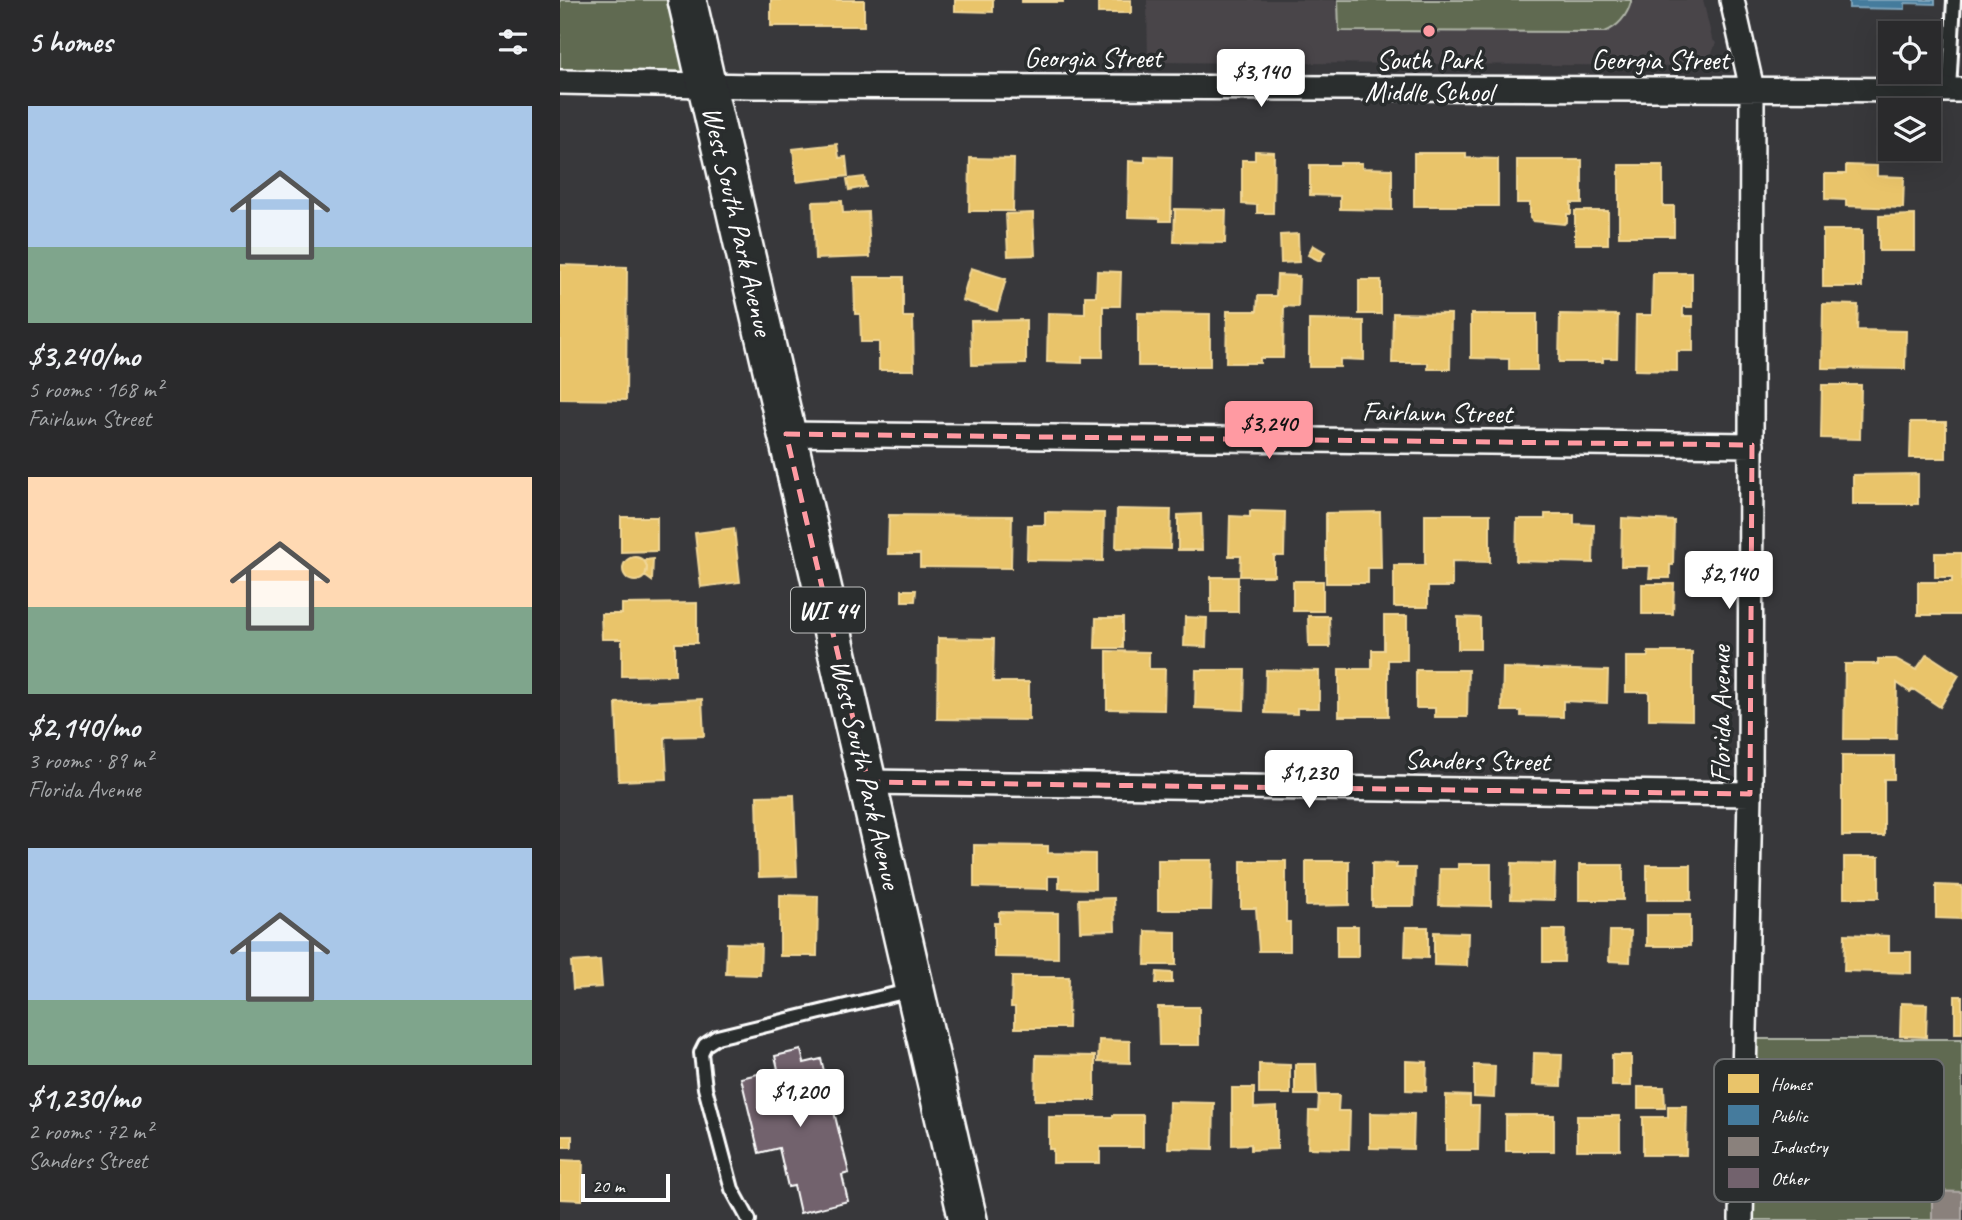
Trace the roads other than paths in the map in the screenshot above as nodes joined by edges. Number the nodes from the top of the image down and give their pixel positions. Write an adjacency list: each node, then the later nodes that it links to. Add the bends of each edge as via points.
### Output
1 (687, 0): 5 (main road, West South Park Avenue / WI 44)
2 (1732, 0): 6 (street, Florida Avenue)
3 (1954, 0): 7 (lane)
4 (560, 82): 5 (street, Georgia Street)
5 (707, 85): 6 (street, Georgia Street); 8 (main road, West South Park Avenue / WI 44)
6 (1752, 89): 7 (street, Georgia Street); 9 (street, Florida Avenue)
7 (1955, 90)
8 (786, 434): 9 (street, Fairlawn Street); 10 (main road, West South Park Avenue / WI 44)
9 (1752, 445): 11 (street, Florida Avenue)
10 (868, 782): 11 (street, Sanders Street); 12 (main road, West South Park Avenue / WI 44)
11 (1750, 794): 13 (street, Florida Avenue)
12 (915, 989): 15 (lane, via 717,1037 705,1045 701,1053 705,1088 732,1189); 16 (main road, West South Park Avenue / WI 44)
13 (1744, 1059)
14 (1741, 1202): 17 (street, Florida Avenue)
15 (748, 1220)
16 (968, 1220)
17 (1741, 1220)

